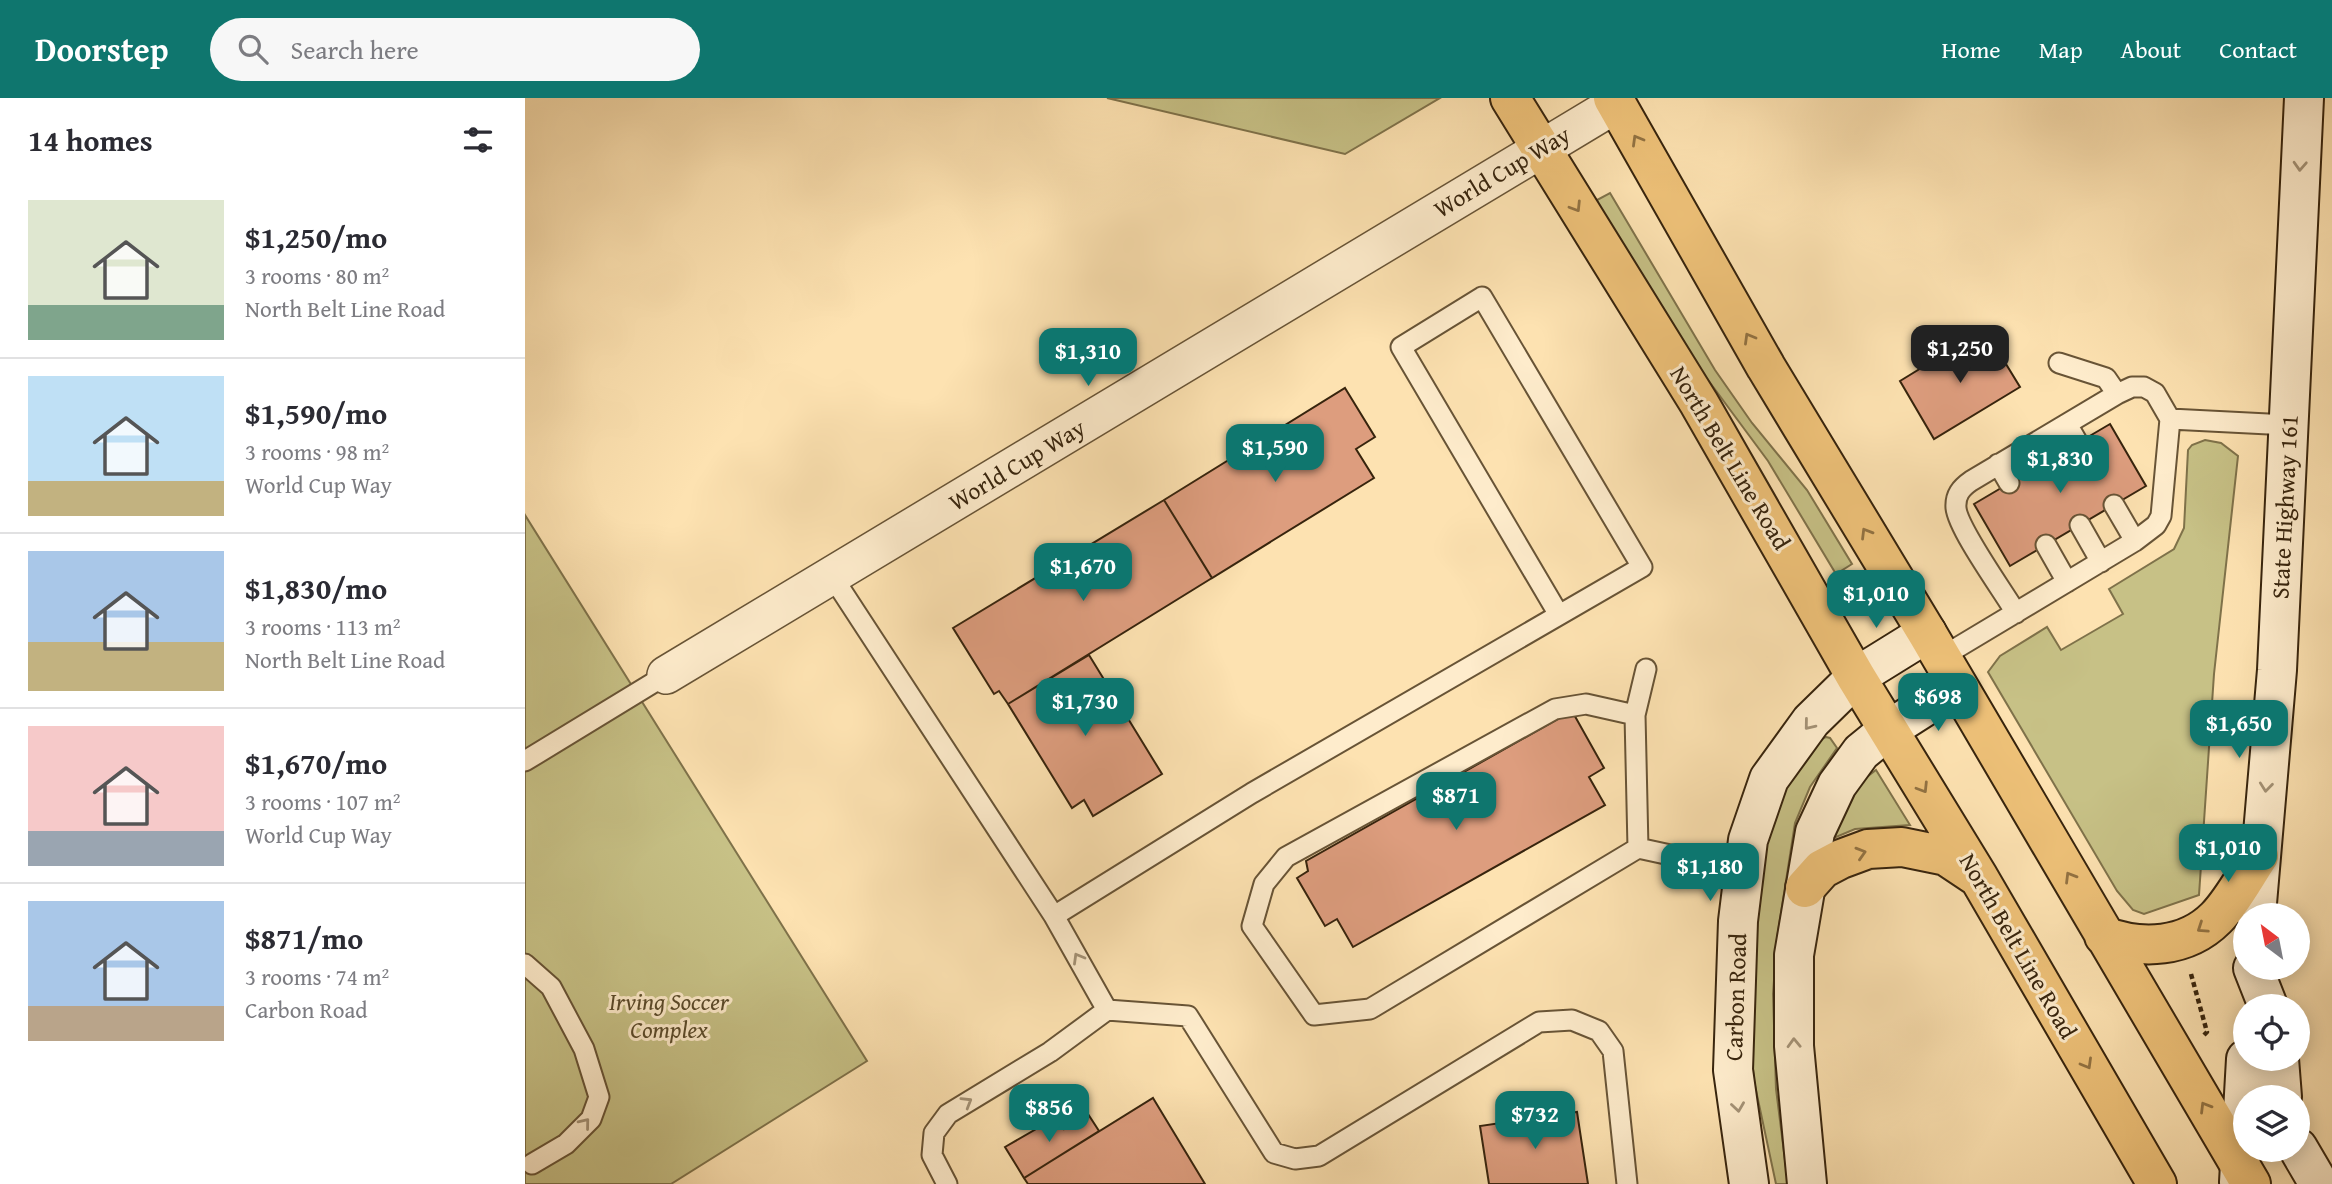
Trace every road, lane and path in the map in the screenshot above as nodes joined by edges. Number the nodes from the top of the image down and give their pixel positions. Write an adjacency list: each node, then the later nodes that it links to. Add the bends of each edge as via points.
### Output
1 (1510, 98): 4 (main road, North Belt Line Road)
2 (2304, 98): 9 (street, State Highway 161, one-way to 9)
3 (1618, 100): 4 (street, World Cup Way); 24 (main road, one-way to 3, via 1766,367)
4 (1540, 149): 20 (street, World Cup Way); 27 (main road, North Belt Line Road, one-way to 27, via 1699,403)
5 (2059, 363): 6 (lane, via 2105,378)
6 (2117, 394): 7 (lane, via 2144,387 2155,393); 8 (lane)
7 (2171, 419): 9 (lane); 17 (lane, via 2161,516)
8 (2067, 424): 10 (lane); 11 (lane)
9 (2288, 425): 32 (street, State Highway 161, one-way to 32, via 2277,670)
10 (2078, 443)
11 (2033, 444): 12 (lane); 13 (lane)
12 (2043, 463)
13 (1998, 464): 14 (lane); 22 (lane, via 1961,489 1956,510)
14 (2010, 483)
15 (2114, 505): 17 (lane)
16 (2080, 525): 19 (lane)
17 (2135, 541): 19 (lane)
18 (2046, 545): 21 (lane)
19 (2101, 562): 21 (lane)
20 (832, 576): 26 (street, World Cup Way); 37 (lane)
21 (2067, 582): 22 (lane)
22 (2016, 612): 24 (lane)
23 (1559, 615): 23 (lane, via 1642,567 1482,297 1401,347); 37 (lane, via 1252,793)
24 (1941, 659): 27 (street, Carbon Road); 29 (street); 38 (main road, one-way to 24)
25 (1646, 669): 28 (lane)
26 (666, 675): 30 (lane, World Cup Way)
27 (1856, 677): 29 (main road, North Belt Line Road); 33 (street, Carbon Road, one-way to 33, via 1811,721 1769,779 1748,840)
28 (1635, 715): 31 (lane); 31 (lane, via 1586,704 1555,709 1286,857 1264,884 1252,926 1314,1016 1370,1009)
29 (1888, 730): 34 (main road, North Belt Line Road, one-way to 34); 35 (street, via 1861,752 1825,807 1815,832)
30 (525, 761)
31 (1638, 848): 33 (lane)
32 (2259, 856): 36 (street, State Highway 161); 38 (main road, one-way to 38, via 2217,918 2188,937 2141,945)
33 (1744, 871): 49 (street, Carbon Road, one-way to 49, via 1733,1070)
34 (1979, 878): 35 (main road, one-way to 34, via 1822,869 1841,859 1868,849 1902,847 1946,856); 51 (main road, North Belt Line Road, one-way to 51)
35 (1805, 888): 50 (street, one-way to 35, via 1794,1046 1794,955)
36 (2257, 903)
37 (1054, 916): 41 (lane, one-way to 37)
38 (2104, 936): 46 (main road, one-way to 38)
39 (2188, 963): 42 (path, via 2207,1032)
40 (525, 964): 45 (lane, one-way to 40, via 566,1144 591,1119 599,1097 584,1049 551,987)
41 (1107, 1010): 47 (lane, one-way to 41, via 932,1155 935,1133 947,1114 1050,1052); 48 (lane, via 1188,1016 1274,1153 1295,1159 1319,1156 1539,1022 1572,1020 1599,1031 1613,1051)
42 (2198, 1038)
43 (2246, 1071): 46 (street)
44 (2306, 1162): 52 (street)
45 (532, 1164)
46 (2243, 1178)
47 (947, 1184)
48 (1627, 1184)
49 (1749, 1184)
50 (1807, 1184)
51 (2157, 1184)
52 (2319, 1184)

